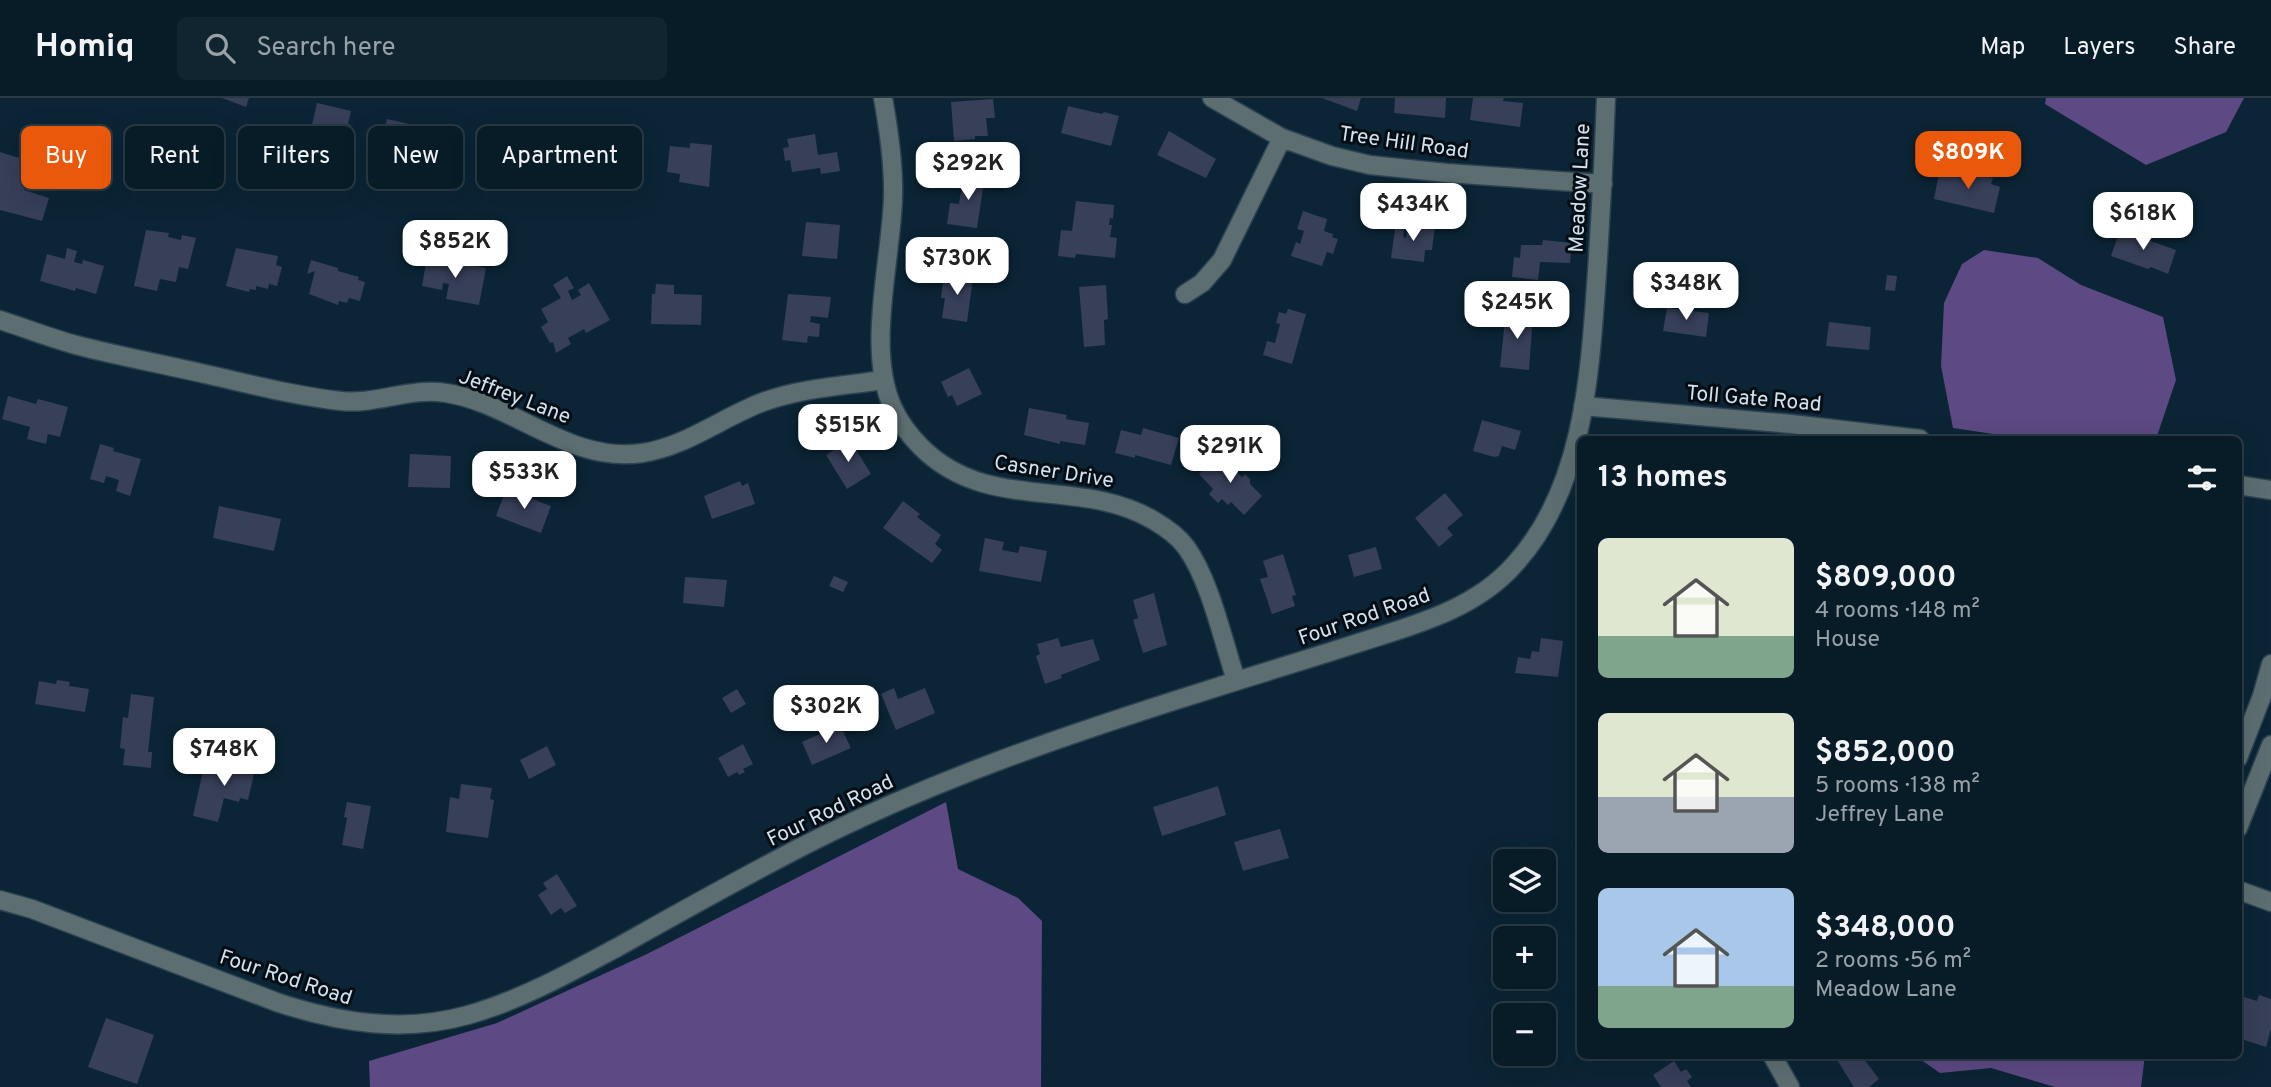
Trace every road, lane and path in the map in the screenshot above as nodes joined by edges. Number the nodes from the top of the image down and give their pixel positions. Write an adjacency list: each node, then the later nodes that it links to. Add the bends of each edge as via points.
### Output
1 (883, 98): 8 (street, Casner Drive, via 893,198 883,314)
2 (1212, 98): 4 (street, Tree Hill Road)
3 (1606, 98): 5 (street, Meadow Lane)
4 (1282, 138): 5 (street, Tree Hill Road, via 1370,165); 6 (street, via 1223,260)
5 (1603, 184): 9 (street, Meadow Lane)
6 (1185, 294)
7 (0, 320): 8 (street, Jeffrey Lane, via 75,345 302,396 344,401 446,393 479,402 549,435 614,453 664,448 766,401)
8 (883, 380): 14 (street, Casner Drive, via 893,409 910,436 960,477 993,487 1111,501 1165,527 1185,545 1201,572)
9 (1583, 406): 10 (street, Toll Gate Road); 14 (street, Four Rod Road, via 1557,501 1534,543 1484,592 1422,622)
10 (1894, 436)
11 (2242, 486): 12 (street)
12 (2271, 490)
13 (2271, 664): 16 (street)
14 (1236, 680): 21 (street, Four Rod Road, via 958,775 818,839 557,980 465,1016 394,1025 317,1015)
15 (2271, 745): 18 (street)
16 (2242, 748)
17 (2242, 757): 18 (street)
18 (2264, 763): 19 (street)
19 (2242, 818)
20 (2242, 891): 22 (street)
21 (0, 900)
22 (2271, 902)
23 (1774, 1059): 24 (street)
24 (1790, 1087)

